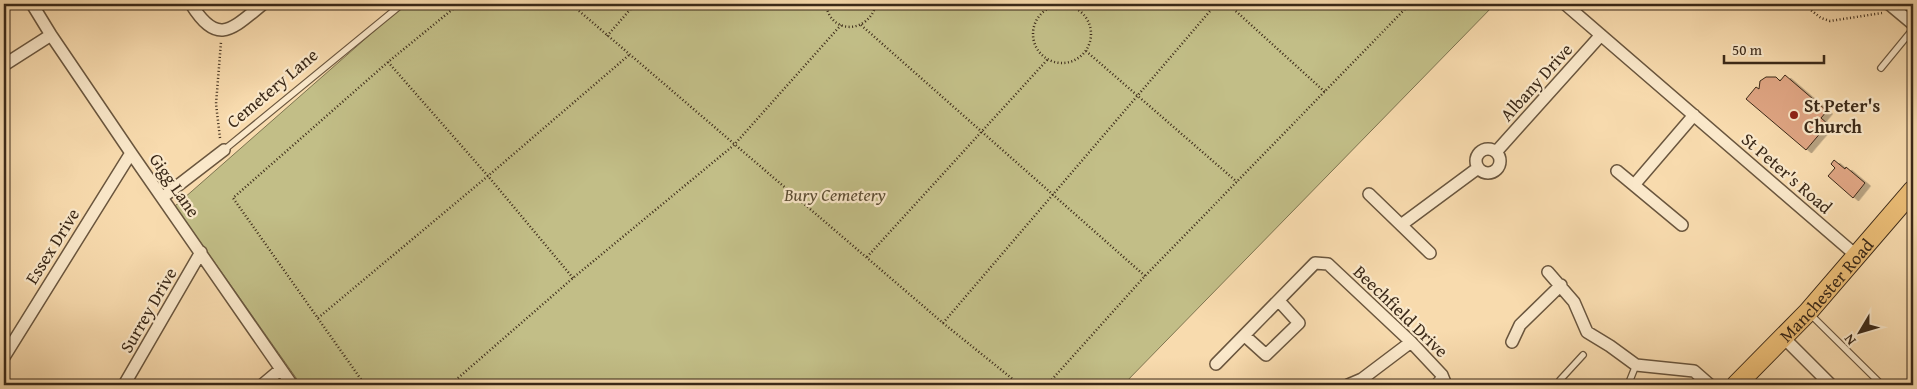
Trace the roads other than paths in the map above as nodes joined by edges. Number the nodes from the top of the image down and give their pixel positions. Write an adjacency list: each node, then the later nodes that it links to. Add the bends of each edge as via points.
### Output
1 (32, 4): 9 (street, Gigg Lane)
2 (191, 4): 3 (street, via 205,23 222,30 233,28)
3 (263, 4)
4 (402, 4): 14 (lane, Cemetery Lane)
5 (1565, 4): 10 (street, St Peter's Road)
6 (1890, 4): 7 (street)
7 (1913, 24)
8 (1913, 29): 12 (lane)
9 (51, 35): 11 (street); 16 (street, Gigg Lane)
10 (1602, 35): 13 (street, St Peter's Road); 15 (street, Albany Drive)
11 (4, 66)
12 (1880, 68)
13 (1694, 115): 19 (street); 27 (street, St Peter's Road)
14 (224, 150): 22 (street, Cemetery Lane)
15 (1496, 152): 17 (street, Albany Drive, via 1487,149 1480,152 1476,159); 17 (street, Albany Drive, via 1500,161 1498,169 1486,174)
16 (131, 153): 22 (street, Gigg Lane); 37 (street, Essex Drive)
17 (1478, 168): 23 (street, Albany Drive)
18 (1617, 171): 19 (street)
19 (1634, 185): 24 (street)
20 (1913, 190): 27 (highway, Manchester Road)
21 (1369, 194): 23 (street)
22 (163, 197): 25 (street, Gigg Lane)
23 (1401, 225): 26 (street)
24 (1682, 225)
25 (201, 252): 40 (street, Gigg Lane); 42 (street, Surrey Drive)
26 (1430, 252)
27 (1858, 256): 31 (highway, Manchester Road)
28 (1548, 272): 29 (street)
29 (1561, 285): 35 (street, via 1520,325); 39 (street, via 1574,302 1587,332)
30 (1278, 301): 32 (street); 32 (street, via 1299,323 1266,355); 34 (street, Beechfield Drive, via 1315,263 1328,264)
31 (1808, 312): 33 (highway, Manchester Road); 52 (lane)
32 (1245, 336): 38 (street)
33 (1783, 337): 50 (highway, Manchester Road); 51 (street)
34 (1411, 342): 41 (street, Beechfield Drive); 45 (street, via 1362,379)
35 (1512, 342)
36 (1583, 355): 47 (lane, via 1560,380)
37 (4, 357)
38 (1216, 364)
39 (1636, 365): 48 (lane); 49 (street, via 1694,371)
40 (281, 369): 43 (street); 44 (street, Gigg Lane)
41 (1444, 380): 46 (lane)
42 (124, 385)
43 (262, 385)
44 (292, 385)
45 (1348, 385)
46 (1432, 385)
47 (1564, 385)
48 (1628, 385)
49 (1710, 385)
50 (1736, 385)
51 (1831, 385)
52 (1882, 385)

